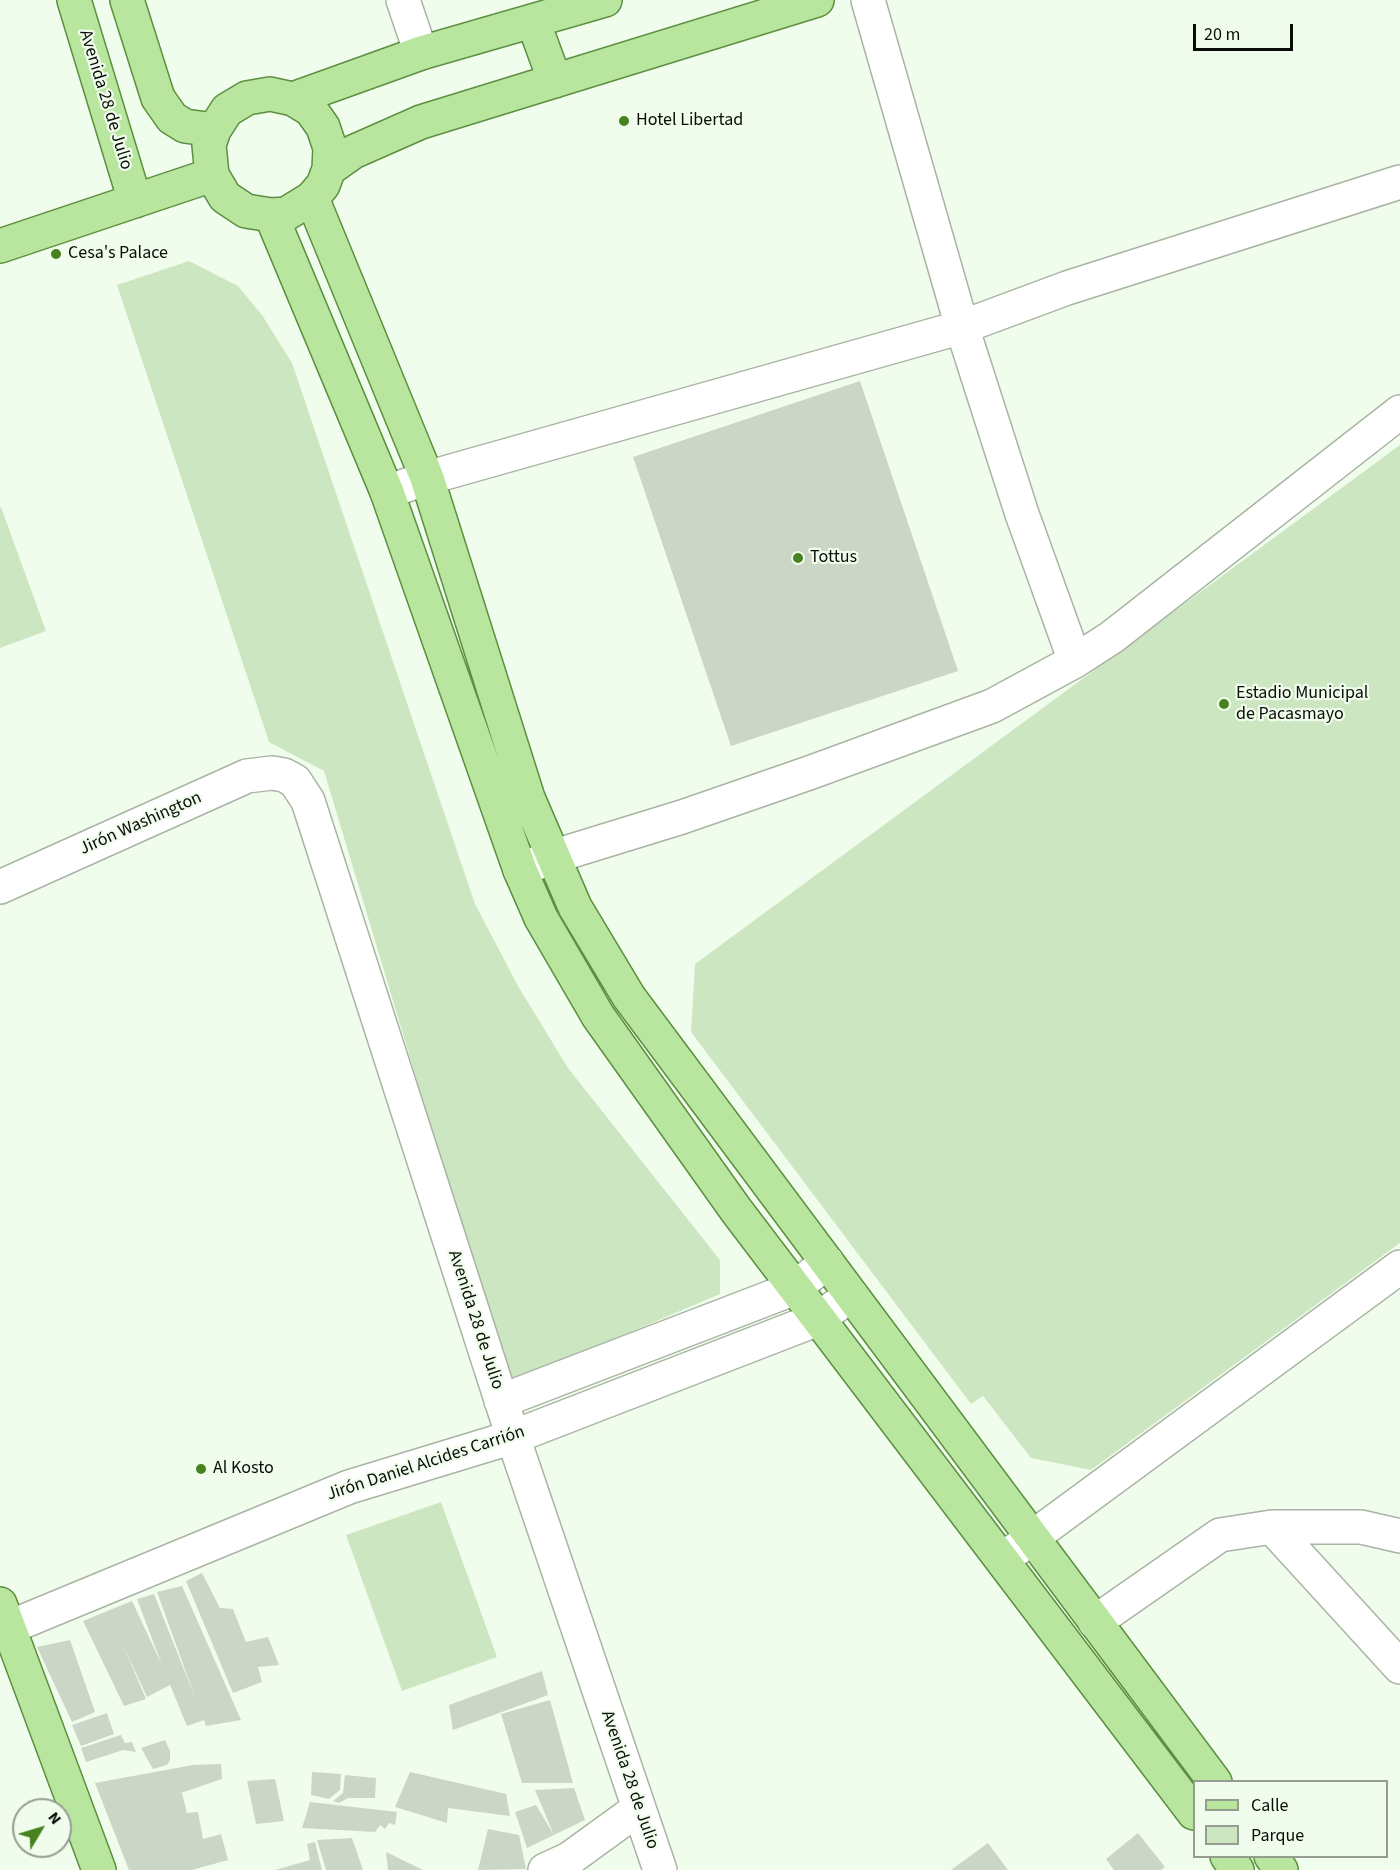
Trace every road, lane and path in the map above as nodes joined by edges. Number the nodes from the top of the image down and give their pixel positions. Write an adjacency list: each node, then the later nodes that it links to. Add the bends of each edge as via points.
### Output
1 (74, 0): 16 (main road, Avenida 28 de Julio)
2 (128, 0): 11 (main road, via 158,98 171,118 185,126)
3 (404, 0): 8 (street)
4 (604, 0): 7 (main road)
5 (817, 0): 9 (main road)
6 (868, 0): 19 (street)
7 (533, 21): 8 (main road); 9 (main road)
8 (421, 53): 10 (main road)
9 (555, 81): 12 (main road, via 421,122 353,152)
10 (293, 99): 11 (main road, via 270,94 247,98 227,110); 12 (main road, via 311,110 323,127 330,148)
11 (213, 130): 13 (main road, via 209,145)
12 (328, 169): 15 (main road, via 323,185)
13 (212, 176): 16 (main road); 17 (main road, via 232,202 246,211)
14 (1400, 182): 19 (street, via 1067,288)
15 (312, 198): 17 (main road, via 286,214); 21 (main road)
16 (135, 201): 18 (main road)
17 (271, 216): 22 (main road)
18 (0, 246)
19 (962, 327): 21 (street); 23 (street)
20 (1400, 412): 23 (street)
21 (427, 478): 22 (street); 25 (main road, via 521,776)
22 (387, 492): 26 (main road)
23 (1075, 662): 25 (street, via 992,706 682,817)
24 (284, 775): 27 (street, Jirón Washington, via 247,776); 33 (street, Avenida 28 de Julio, via 295,782 308,801)
25 (552, 857): 26 (street); 28 (main road, via 575,907 629,997)
26 (520, 870): 30 (main road, via 541,918 598,1016)
27 (0, 887)
28 (827, 1262): 30 (street, Jirón Daniel Alcides Carrión); 31 (main road)
29 (1400, 1267): 37 (street)
30 (795, 1288): 32 (main road); 33 (street, Jirón Daniel Alcides Carrión)
31 (851, 1295): 32 (street, Jirón Daniel Alcides Carrión); 37 (main road)
32 (818, 1319): 34 (street, Jirón Daniel Alcides Carrión); 38 (main road)
33 (501, 1401): 34 (street, Avenida 28 de Julio)
34 (513, 1437): 39 (street, Jirón Daniel Alcides Carrión, via 349,1487); 44 (street, Avenida 28 de Julio)
35 (1272, 1527): 36 (street, via 1361,1527); 40 (street, via 1220,1535); 42 (street)
36 (1400, 1536)
37 (1032, 1538): 38 (street); 40 (main road)
38 (1003, 1559): 41 (main road)
39 (3, 1622): 48 (main road)
40 (1095, 1622): 41 (main road); 43 (main road)
41 (1067, 1643): 45 (main road)
42 (1400, 1667)
43 (1214, 1780)
44 (638, 1809): 49 (street, via 569,1859); 50 (street, Avenida 28 de Julio)
45 (1193, 1812)
46 (1228, 1858): 51 (main road)
47 (1272, 1858): 52 (main road)
48 (99, 1870)
49 (545, 1870)
50 (660, 1870)
51 (1237, 1870)
52 (1281, 1870)

